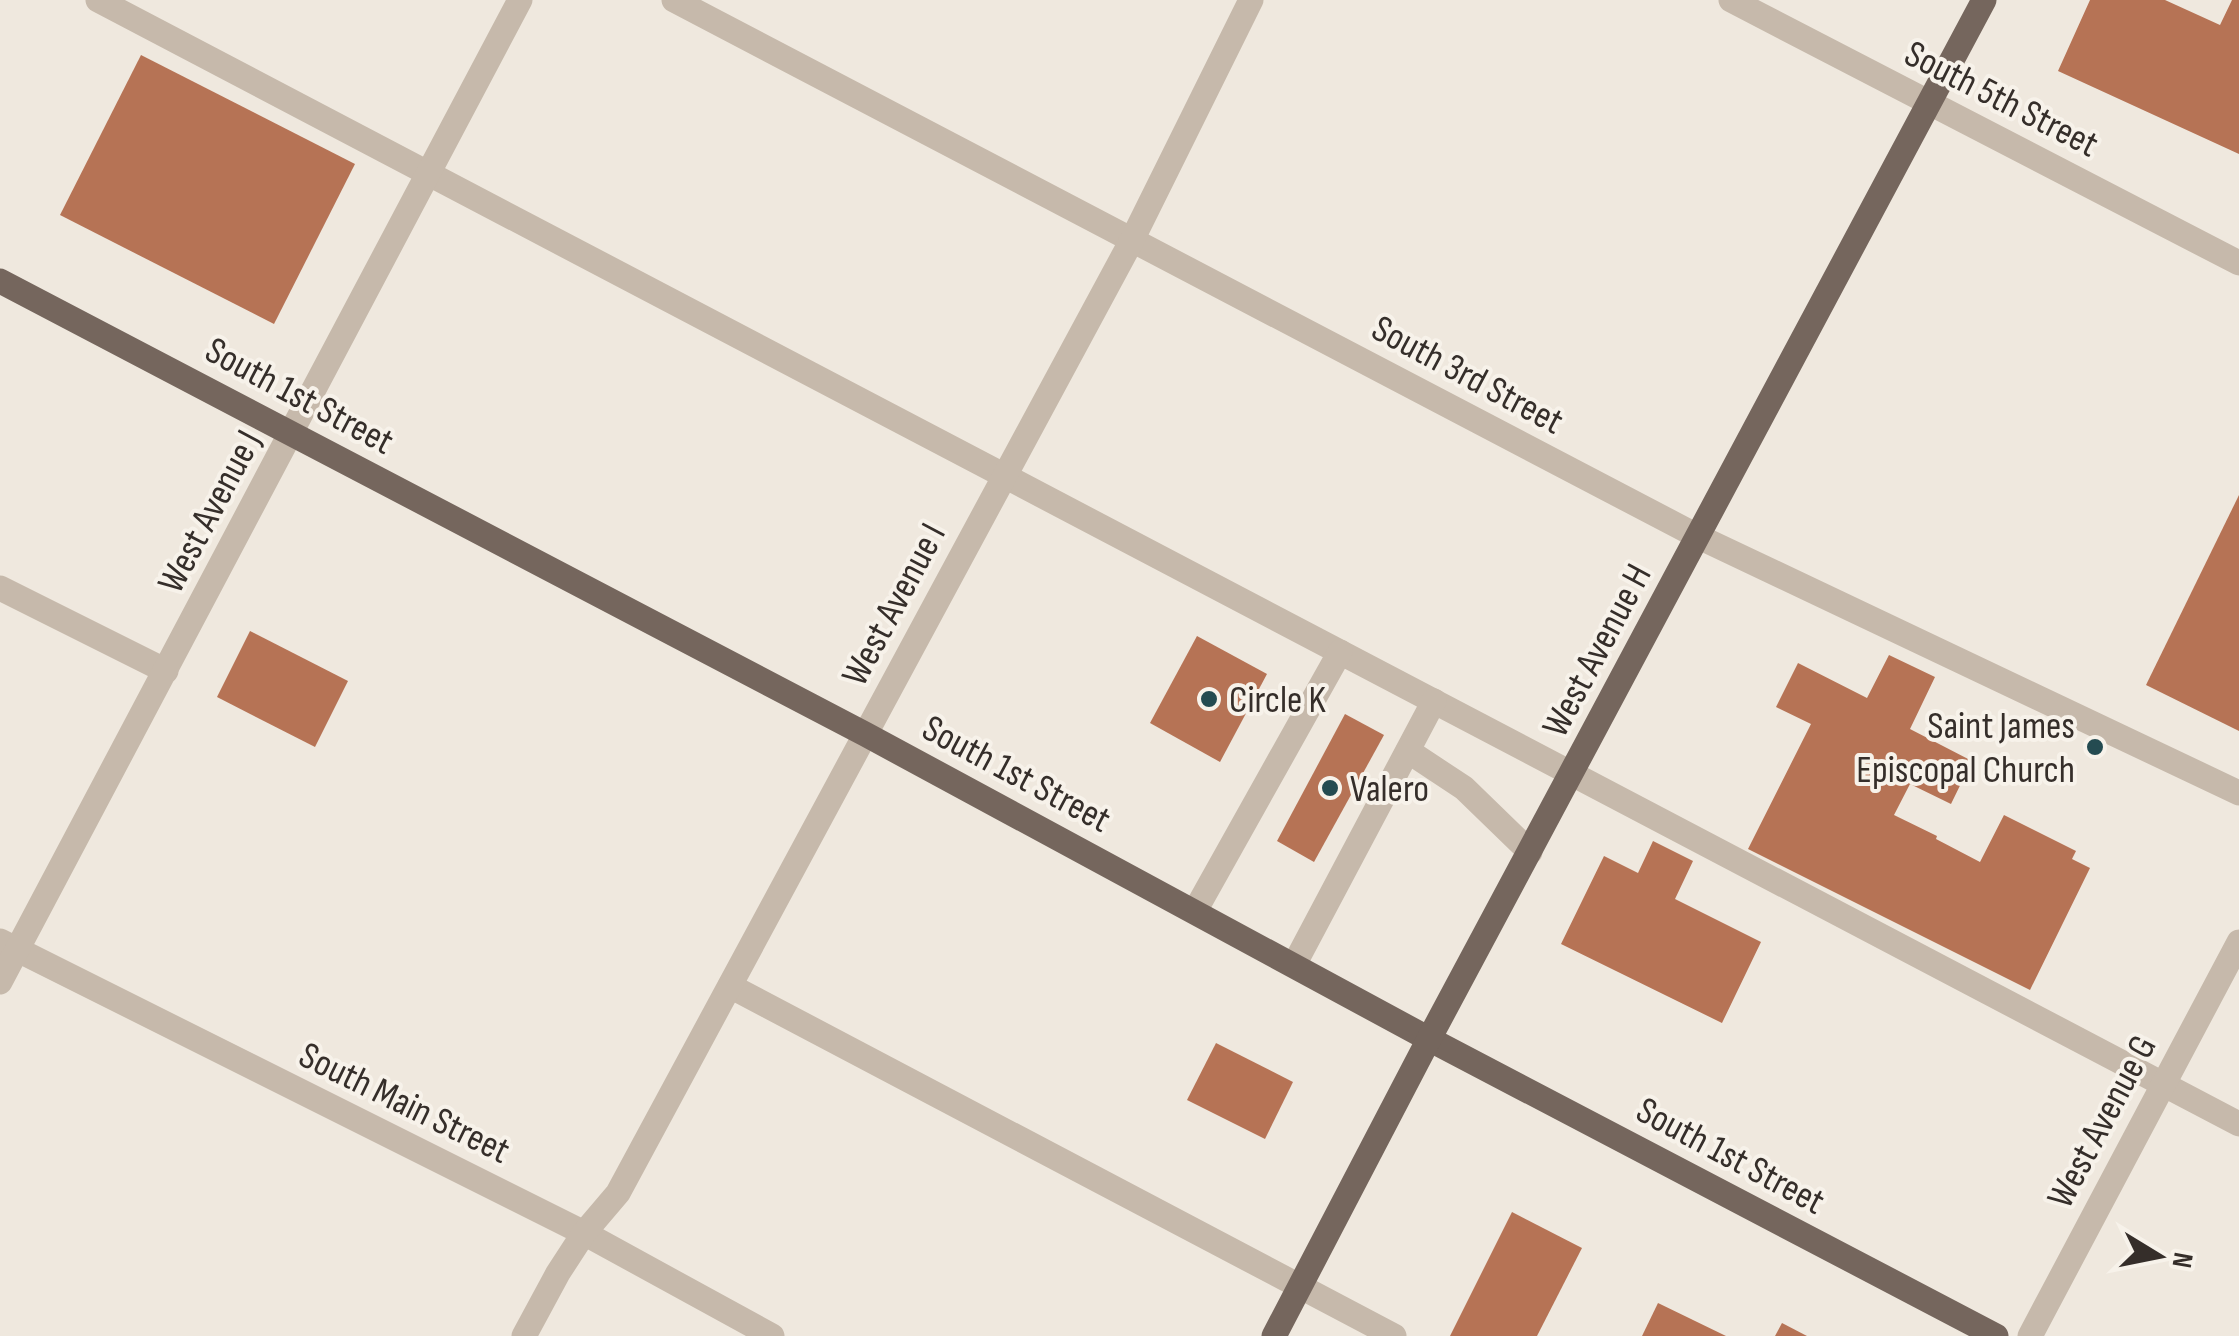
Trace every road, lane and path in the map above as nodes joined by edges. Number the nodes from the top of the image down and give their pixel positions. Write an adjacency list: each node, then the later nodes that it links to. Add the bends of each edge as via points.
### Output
1 (98, 0): 8 (street)
2 (520, 0): 8 (street, West Avenue J)
3 (674, 0): 9 (street, South 3rd Street)
4 (1252, 0): 9 (street, West Avenue I)
5 (1731, 0): 7 (street, South 5th Street)
6 (1984, 0): 7 (main road, West Avenue H)
7 (1930, 104): 10 (street, South 5th Street); 14 (main road, West Avenue H)
8 (428, 174): 12 (street, West Avenue J); 13 (street)
9 (1132, 240): 13 (street, West Avenue I); 14 (street, South 3rd Street)
10 (2239, 263)
11 (0, 281): 12 (main road, South 1st Street)
12 (292, 433): 17 (street, West Avenue J); 19 (main road, South 1st Street)
13 (1004, 476): 16 (street); 19 (street, West Avenue I)
14 (1699, 537): 21 (main road, West Avenue H); 22 (street, South 3rd Street)
15 (0, 588): 17 (street)
16 (1340, 652): 18 (street); 24 (street)
17 (166, 671): 26 (street, West Avenue J)
18 (1434, 701): 20 (street); 21 (street)
19 (865, 734): 24 (main road, South 1st Street); 29 (street, West Avenue I)
20 (1408, 751): 23 (street, via 1464,788); 27 (street)
21 (1572, 774): 23 (main road, West Avenue H); 31 (street)
22 (2239, 793)
23 (1530, 852): 30 (main road, West Avenue H)
24 (1195, 912): 27 (main road, South 1st Street)
25 (2239, 942): 31 (street, West Avenue G)
26 (8, 946): 28 (street, West Avenue J); 33 (street, South Main Street)
27 (1294, 965): 30 (main road, South 1st Street)
28 (0, 982)
29 (730, 986): 33 (street, West Avenue I, via 618,1194); 34 (street)
30 (1429, 1039): 34 (main road, West Avenue H); 39 (main road, South 1st Street)
31 (2163, 1084): 32 (street); 40 (street, West Avenue G)
32 (2239, 1124)
33 (584, 1233): 35 (street, West Avenue I); 36 (street, South Main Street)
34 (1300, 1286): 37 (main road, West Avenue H); 38 (street)
35 (524, 1336)
36 (772, 1336)
37 (1274, 1336)
38 (1394, 1336)
39 (1996, 1336)
40 (2030, 1336)

